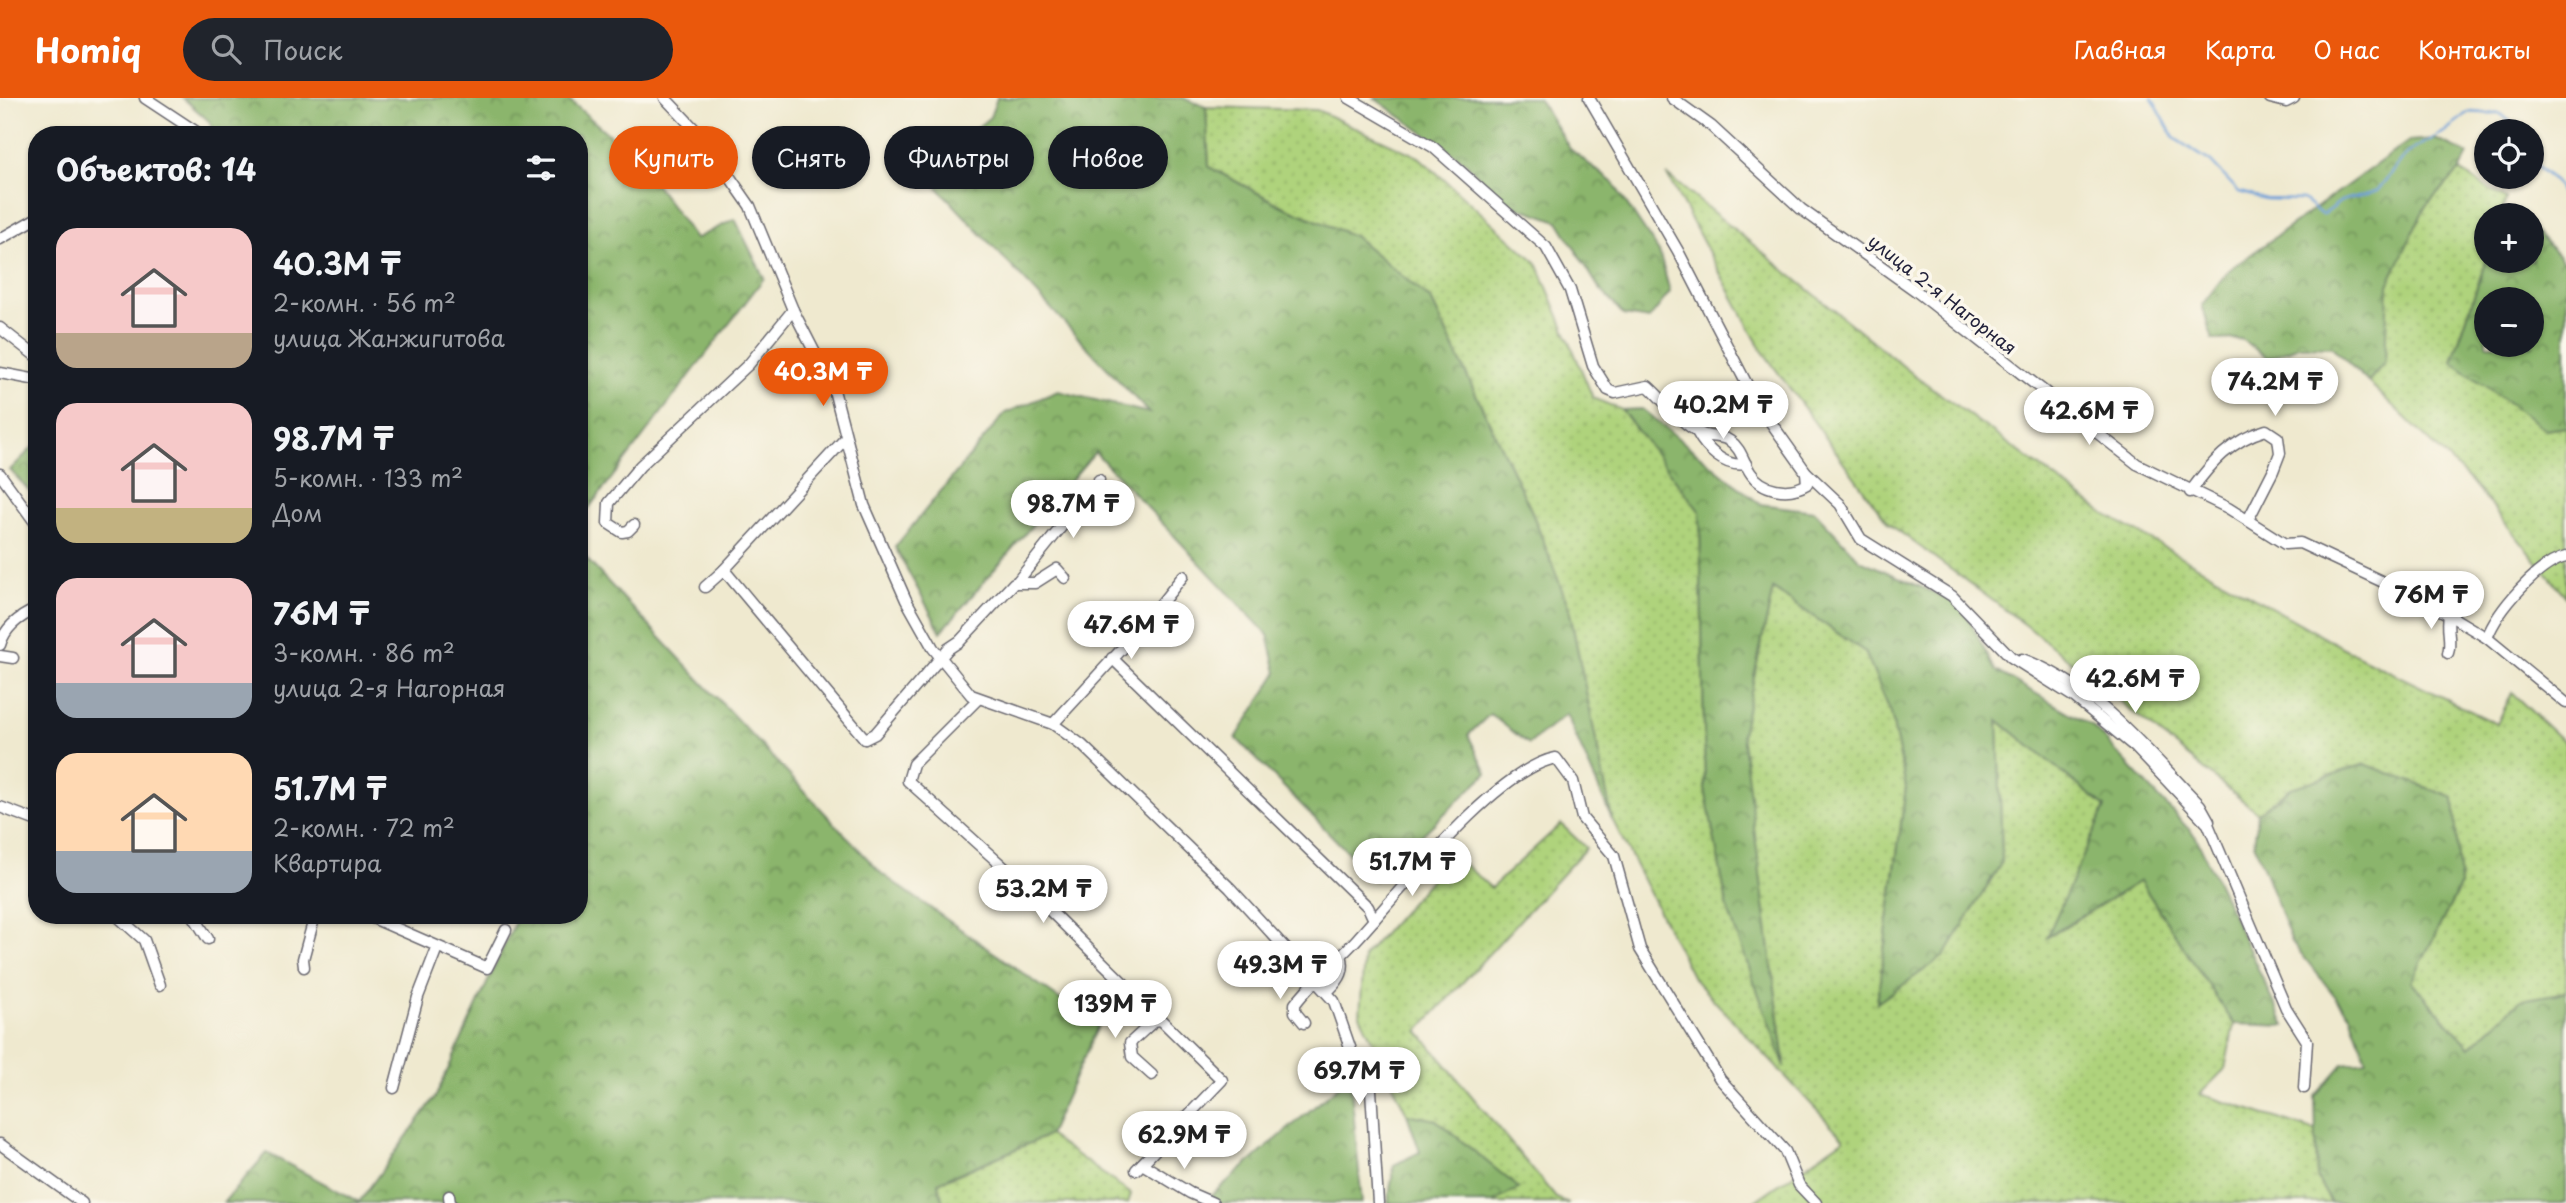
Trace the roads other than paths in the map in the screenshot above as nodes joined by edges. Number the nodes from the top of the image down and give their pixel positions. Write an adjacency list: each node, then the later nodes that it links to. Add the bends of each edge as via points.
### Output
1 (145, 98): 8 (street)
2 (666, 98): 11 (street, via 702,137 750,206)
3 (1349, 98): 16 (street, via 1433,147 1546,247 1570,290 1593,366 1608,390 1615,393 1648,386)
4 (1589, 98): 19 (street, via 1678,251 1755,400)
5 (1672, 98): 22 (street, улица 2-я Нагорная, via 1711,126 1801,209 1916,291 2122,453)
6 (2270, 98): 7 (street, via 2286,102)
7 (2294, 98)
8 (187, 126)
9 (28, 223): 10 (street)
10 (0, 239)
11 (793, 310): 17 (street, via 828,375); 25 (street, via 749,364 640,466 609,503 608,523 628,531)
12 (0, 328): 13 (street)
13 (28, 350)
14 (0, 373): 15 (street)
15 (28, 378)
16 (1696, 431): 18 (street, via 1718,457); 18 (street, via 1708,438 1724,437)
17 (845, 439): 27 (street); 40 (street, via 859,492 883,549 926,637)
18 (1746, 464): 19 (street, via 1751,474 1775,489 1797,490 1807,484)
19 (1806, 472): 62 (street, via 1840,504 1861,539 1952,596 2011,657 2104,720 2210,828 2287,1008 2306,1041)
20 (0, 474): 23 (street)
21 (1099, 480): 30 (street)
22 (2189, 492): 24 (street, улица 2-я Нагорная); 24 (street, via 2223,451 2245,436 2266,430 2278,438 2280,453)
23 (28, 513)
24 (2248, 520): 33 (street, улица 2-я Нагорная, via 2285,544 2300,543)
25 (634, 525)
26 (2566, 557): 34 (street, via 2554,560 2521,589)
27 (724, 570): 31 (street); 40 (street, via 865,739 875,734)
28 (1183, 576): 39 (street)
29 (1065, 578): 30 (street, via 1057,569 1035,583)
30 (1017, 583): 40 (street, via 1005,590)
31 (705, 587)
32 (28, 613): 35 (street, via 18,618)
33 (2449, 616): 34 (street, улица 2-я Нагорная); 36 (street)
34 (2487, 638): 42 (street, улица 2-я Нагорная)
35 (0, 645)
36 (2448, 653)
37 (0, 656): 38 (street)
38 (13, 658)
39 (1112, 658): 43 (street); 46 (street, via 1358,898)
40 (942, 659): 41 (street)
41 (978, 699): 43 (street); 58 (street, via 913,764 908,781 1021,882)
42 (2566, 703)
43 (1053, 724): 56 (street, via 1082,746 1230,888)
44 (0, 807): 45 (street)
45 (28, 818)
46 (1374, 920): 54 (street); 67 (street, via 1436,849 1493,797 1528,767 1556,758 1573,781 1582,818 1614,856 1640,949 1720,1079 1785,1151 1799,1185)
47 (126, 924): 57 (street, via 144,940)
48 (199, 924): 52 (street)
49 (313, 924): 55 (street)
50 (385, 924): 53 (street)
51 (506, 930): 53 (street, via 487,968)
52 (208, 939)
53 (437, 948): 61 (street, via 418,997)
54 (1341, 955): 56 (street); 56 (street, via 1344,963 1339,981 1330,989)
55 (304, 967)
56 (1319, 980): 59 (street, via 1295,1004); 66 (street, via 1340,1013 1352,1053 1371,1090)
57 (160, 985)
58 (1160, 1020): 60 (street, via 1130,1043 1132,1058); 65 (street, via 1222,1080 1139,1167)
59 (1304, 1023)
60 (1152, 1075)
61 (394, 1088)
62 (2304, 1088)
63 (0, 1144): 64 (street)
64 (82, 1203)
65 (1213, 1203)
66 (1378, 1203)
67 (1816, 1203)

